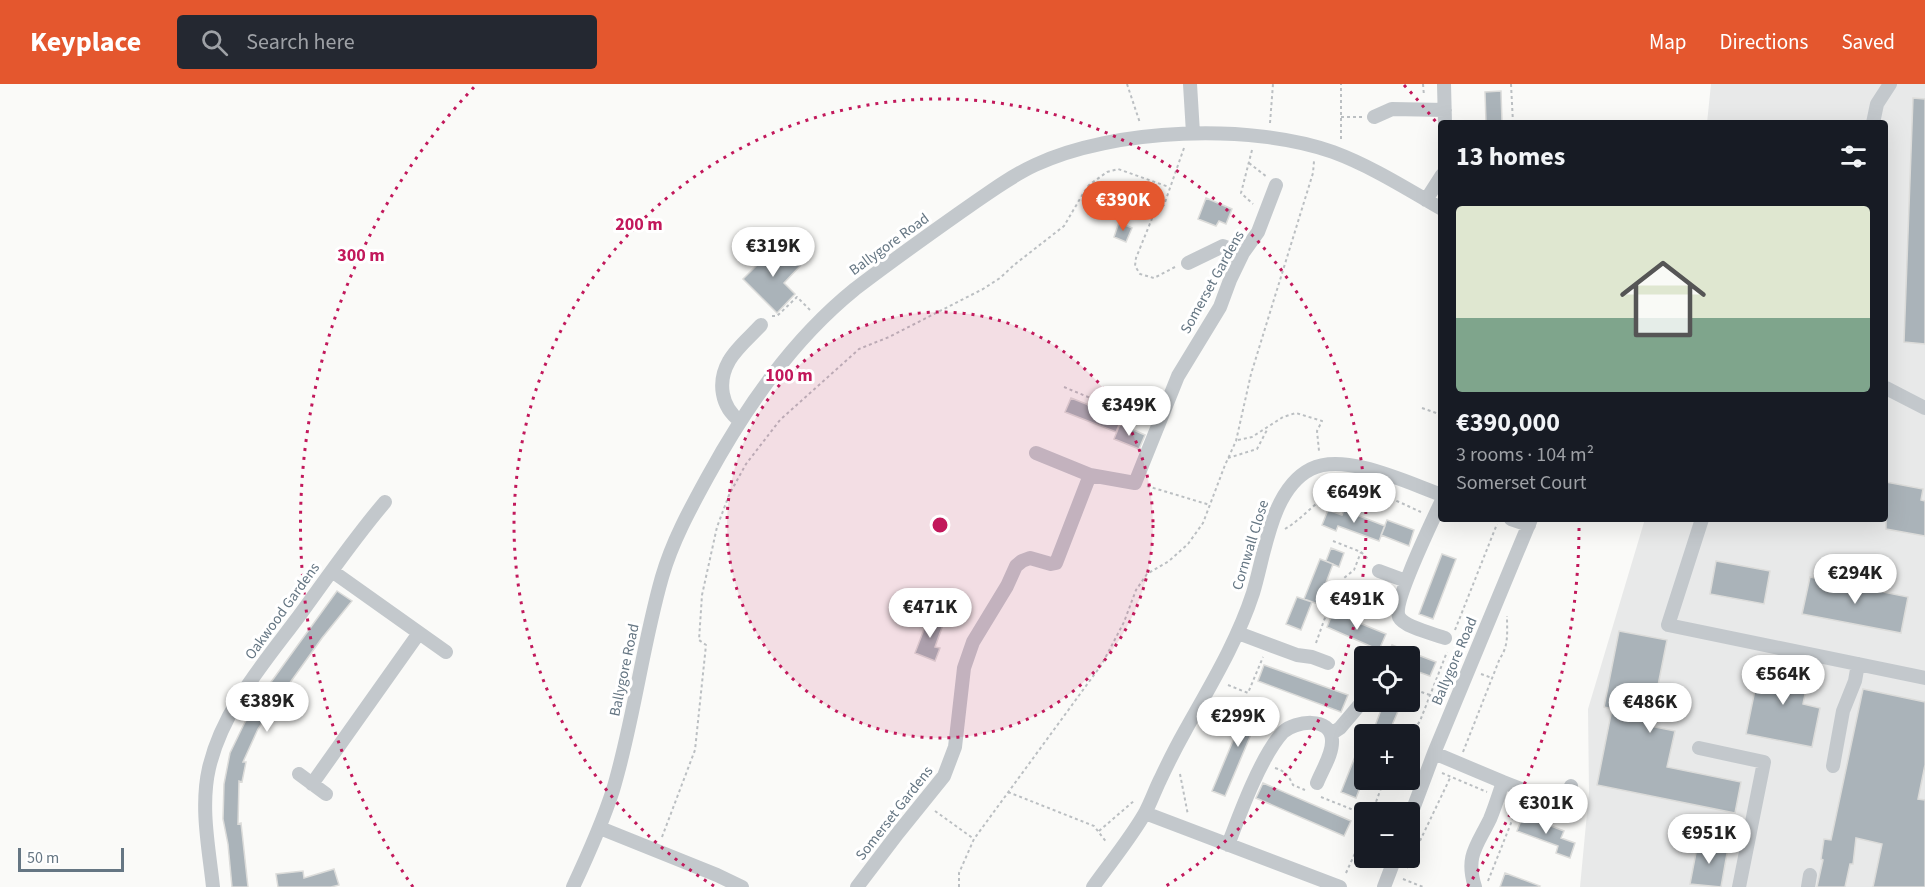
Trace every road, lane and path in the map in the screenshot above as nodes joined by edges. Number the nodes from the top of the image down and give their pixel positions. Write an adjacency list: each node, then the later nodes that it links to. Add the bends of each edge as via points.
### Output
1 (1127, 84): 14 (path)
2 (1190, 84): 13 (street)
3 (1273, 84): 15 (path)
4 (1341, 84): 8 (path)
5 (1444, 84): 10 (street)
6 (1511, 84): 11 (path)
7 (1890, 84): 12 (street, via 1876,104)
8 (1341, 117): 9 (path); 17 (path, via 1341,139)
9 (1374, 117): 10 (street, via 1392,110)
10 (1445, 117)
11 (1513, 120)
12 (1873, 120)
13 (1190, 133): 14 (street, Ballygore Road); 15 (street, Ballygore Road); 21 (path)
14 (1144, 137): 28 (street, Ballygore Road, via 1064,154 1022,171 897,257)
15 (1262, 137): 16 (street, Ballygore Road); 18 (path)
16 (1315, 146): 17 (street, Ballygore Road); 37 (path, via 1313,172 1251,374)
17 (1335, 153): 22 (street, Ballygore Road)
18 (1249, 163): 20 (path); 24 (path, via 1241,193)
19 (1438, 181): 22 (street)
20 (1276, 185): 24 (street, Somerset Gardens)
21 (1169, 188): 26 (path, via 1164,204 1153,216 1135,266 1140,274 1154,278); 99 (path, via 1118,169 1107,172 1089,185 1064,226 1000,278 859,350 766,437 729,495 717,527 702,595 699,640 706,645 695,750)
22 (1426, 200): 23 (street, Ballygore Road)
23 (1438, 207)
24 (1265, 215): 25 (street, Somerset Gardens)
25 (1243, 253): 26 (street, via 1223,246); 35 (street, Somerset Gardens, via 1220,307 1178,376)
26 (1188, 263)
27 (767, 320): 28 (path, via 798,297); 34 (street, via 729,361 724,374 723,401)
28 (820, 320): 34 (street, Ballygore Road)
29 (1064, 387): 35 (path)
30 (1888, 389): 32 (street)
31 (1422, 408): 33 (path)
32 (1925, 408)
33 (1438, 414)
34 (740, 421): 93 (street, Ballygore Road, via 688,513 663,575 618,771)
35 (1157, 428): 42 (street, Somerset Gardens)
36 (1268, 428): 37 (path); 39 (path, via 1257,449); 40 (path, via 1296,413 1322,421 1317,431 1319,454)
37 (1236, 441): 39 (path)
38 (1036, 453): 41 (street)
39 (1228, 458): 45 (path)
40 (1326, 464): 43 (street, via 1367,469); 50 (street, Cornwall Close, via 1304,474 1287,490)
41 (1090, 475): 42 (street); 91 (street, Somerset Gardens, via 1056,563 1030,558 1019,563 973,642 960,688 955,747 944,776)
42 (1136, 483): 45 (path)
43 (1438, 494)
44 (385, 502): 53 (street, Oakwood Gardens)
45 (1210, 506): 86 (path, via 1188,544 1147,574 1102,664)
46 (1438, 508): 47 (street)
47 (1434, 517): 50 (path, via 1377,493 1343,489 1325,497); 55 (street)
48 (1530, 522): 74 (street, Ballygore Road)
49 (1701, 522): 66 (street, via 1668,625)
50 (1268, 540): 60 (street, Cornwall Close)
51 (1333, 541): 52 (path)
52 (1361, 552): 54 (path); 56 (path, via 1354,570 1344,578)
53 (332, 571): 59 (street); 105 (street, Oakwood Gardens, via 253,678 219,736 208,771 205,814)
54 (1379, 571): 55 (street)
55 (1406, 581): 57 (street)
56 (1338, 596): 57 (path, via 1374,611); 64 (path, via 1318,632)
57 (1397, 609): 61 (street, via 1404,623)
58 (1507, 610): 76 (path, via 1507,644)
59 (419, 633): 63 (street); 83 (street)
60 (1238, 633): 62 (street); 68 (street, Cornwall Close)
61 (1445, 638)
62 (1268, 644): 64 (street); 68 (path, via 1248,693)
63 (446, 652)
64 (1312, 657): 65 (street)
65 (1328, 663)
66 (1858, 664): 67 (street); 77 (street)
67 (1921, 677)
68 (1214, 679): 75 (street, Cornwall Close)
69 (1420, 692): 70 (path)
70 (1430, 696)
71 (1354, 711): 72 (street)
72 (1331, 734): 82 (street, via 1330,753); 98 (street, via 1321,726 1302,723 1281,735 1248,796)
73 (1699, 748): 115 (street, via 1764,762)
74 (1434, 753): 76 (street); 78 (street, Ballygore Road)
75 (1173, 754): 88 (street, Cornwall Close); 94 (path, via 1185,791)
76 (1458, 763): 80 (path); 81 (street)
77 (1833, 766)
78 (1428, 768): 80 (path); 90 (street, Ballygore Road)
79 (298, 774): 83 (street)
80 (1451, 777): 89 (path); 97 (path)
81 (1503, 782): 85 (street); 89 (street)
82 (1317, 783)
83 (312, 784): 87 (street)
84 (1571, 786): 85 (street, via 1570,807)
85 (1524, 790): 114 (path)
86 (1008, 792): 95 (path); 96 (path)
87 (326, 794)
88 (1153, 795): 92 (street, Cornwall Close); 95 (path, via 1133,800)
89 (1498, 796): 113 (street, via 1473,851 1470,872)
90 (1416, 802)
91 (923, 803): 96 (path); 108 (street, Somerset Gardens)
92 (1145, 813): 94 (street); 100 (street, Cornwall Close)
93 (600, 828): 99 (street); 106 (street, Ballygore Road)
94 (1190, 830): 98 (street)
95 (1099, 831): 100 (path)
96 (974, 839): 109 (path, via 959,873)
97 (1420, 841)
98 (1228, 845): 104 (street)
99 (656, 851): 107 (street)
100 (1116, 854): 110 (street, Cornwall Close)
101 (1354, 855): 104 (path)
102 (1391, 868): 103 (street)
103 (1389, 873): 111 (street); 112 (path)
104 (1342, 882)
105 (213, 887)
106 (573, 887)
107 (742, 887)
108 (857, 887)
109 (959, 887)
110 (1093, 887)
111 (1384, 887)
112 (1423, 887)
113 (1475, 887)
114 (1487, 887)
115 (1739, 887)

